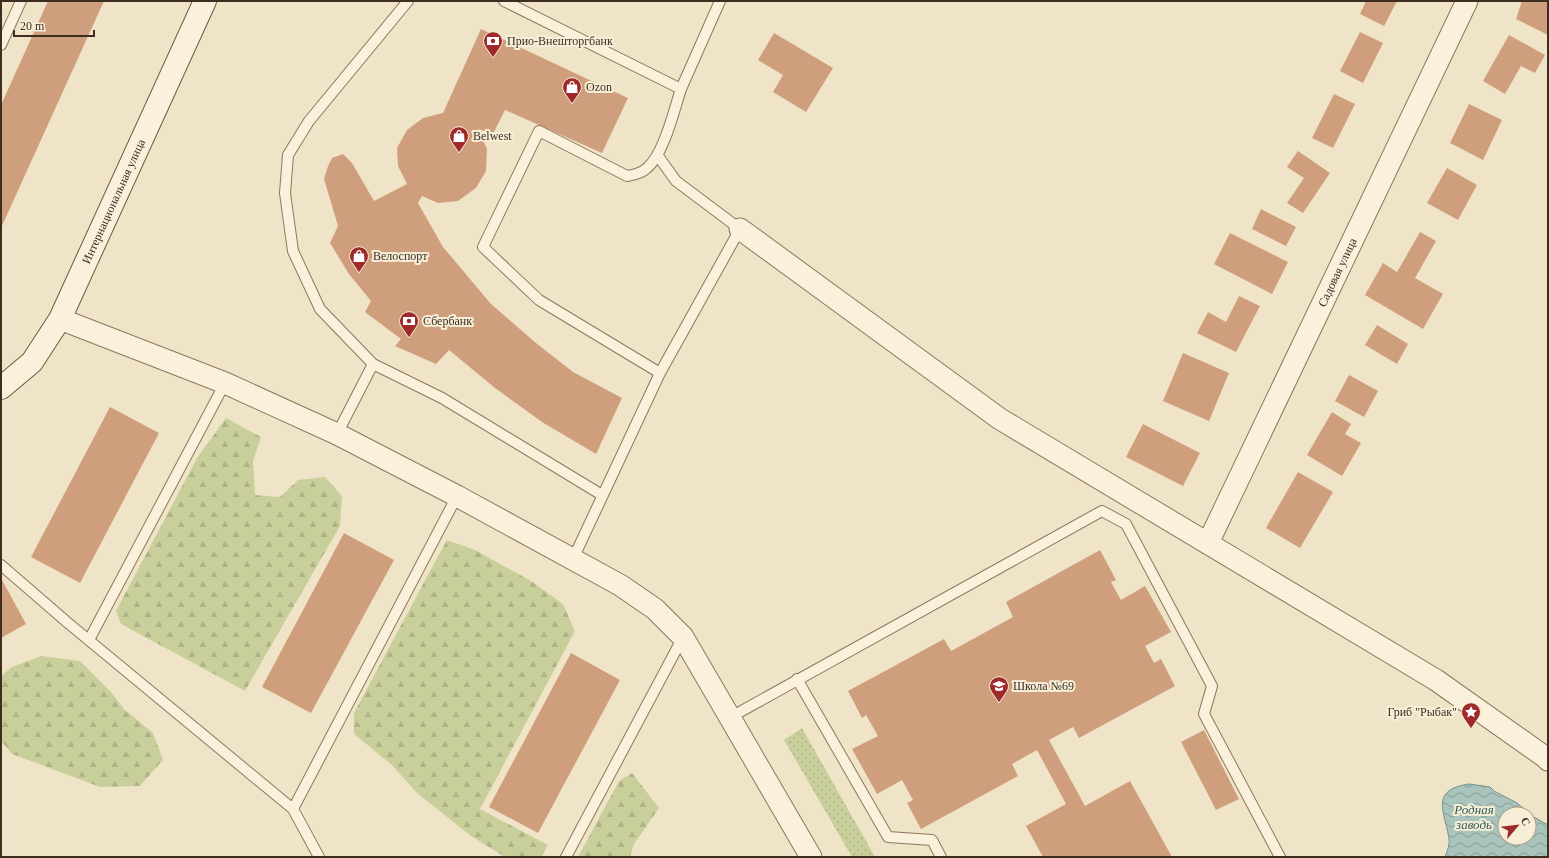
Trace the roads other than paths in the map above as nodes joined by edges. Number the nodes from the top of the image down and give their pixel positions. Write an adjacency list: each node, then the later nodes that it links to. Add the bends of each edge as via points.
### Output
1 (21, 1): 7 (lane)
2 (205, 1): 11 (main road, Интернациональная улица)
3 (408, 1): 12 (lane, via 309,121 288,155 285,193 292,251 320,309)
4 (504, 1): 8 (lane)
5 (720, 1): 8 (lane)
6 (1467, 1): 19 (street, Садовая улица)
7 (1, 45)
8 (682, 89): 9 (lane)
9 (658, 156): 10 (lane, via 676,181); 13 (lane, via 647,168 627,176 539,131 483,247 539,300)
10 (740, 229): 13 (lane); 19 (street, via 1000,419)
11 (60, 319): 14 (street); 15 (main road, Интернациональная улица, via 32,362)
12 (373, 364): 16 (lane); 17 (lane, via 442,398)
13 (660, 372): 17 (lane)
14 (225, 383): 16 (street); 23 (lane)
15 (1, 388)
16 (338, 434): 18 (street)
17 (602, 495): 20 (lane)
18 (457, 496): 20 (street); 27 (lane)
19 (1208, 543): 26 (street, via 1436,680)
20 (573, 559): 22 (street, via 620,585 654,609)
21 (1, 565): 23 (lane)
22 (683, 637): 25 (street); 29 (lane)
23 (89, 640): 27 (lane)
24 (797, 679): 25 (lane); 31 (lane, via 888,838 932,840); 32 (lane, via 1102,511 1126,524 1212,686 1204,714)
25 (729, 718): 30 (street)
26 (1548, 760)
27 (293, 809): 28 (lane)
28 (319, 857)
29 (566, 857)
30 (811, 857)
31 (941, 857)
32 (1280, 857)

